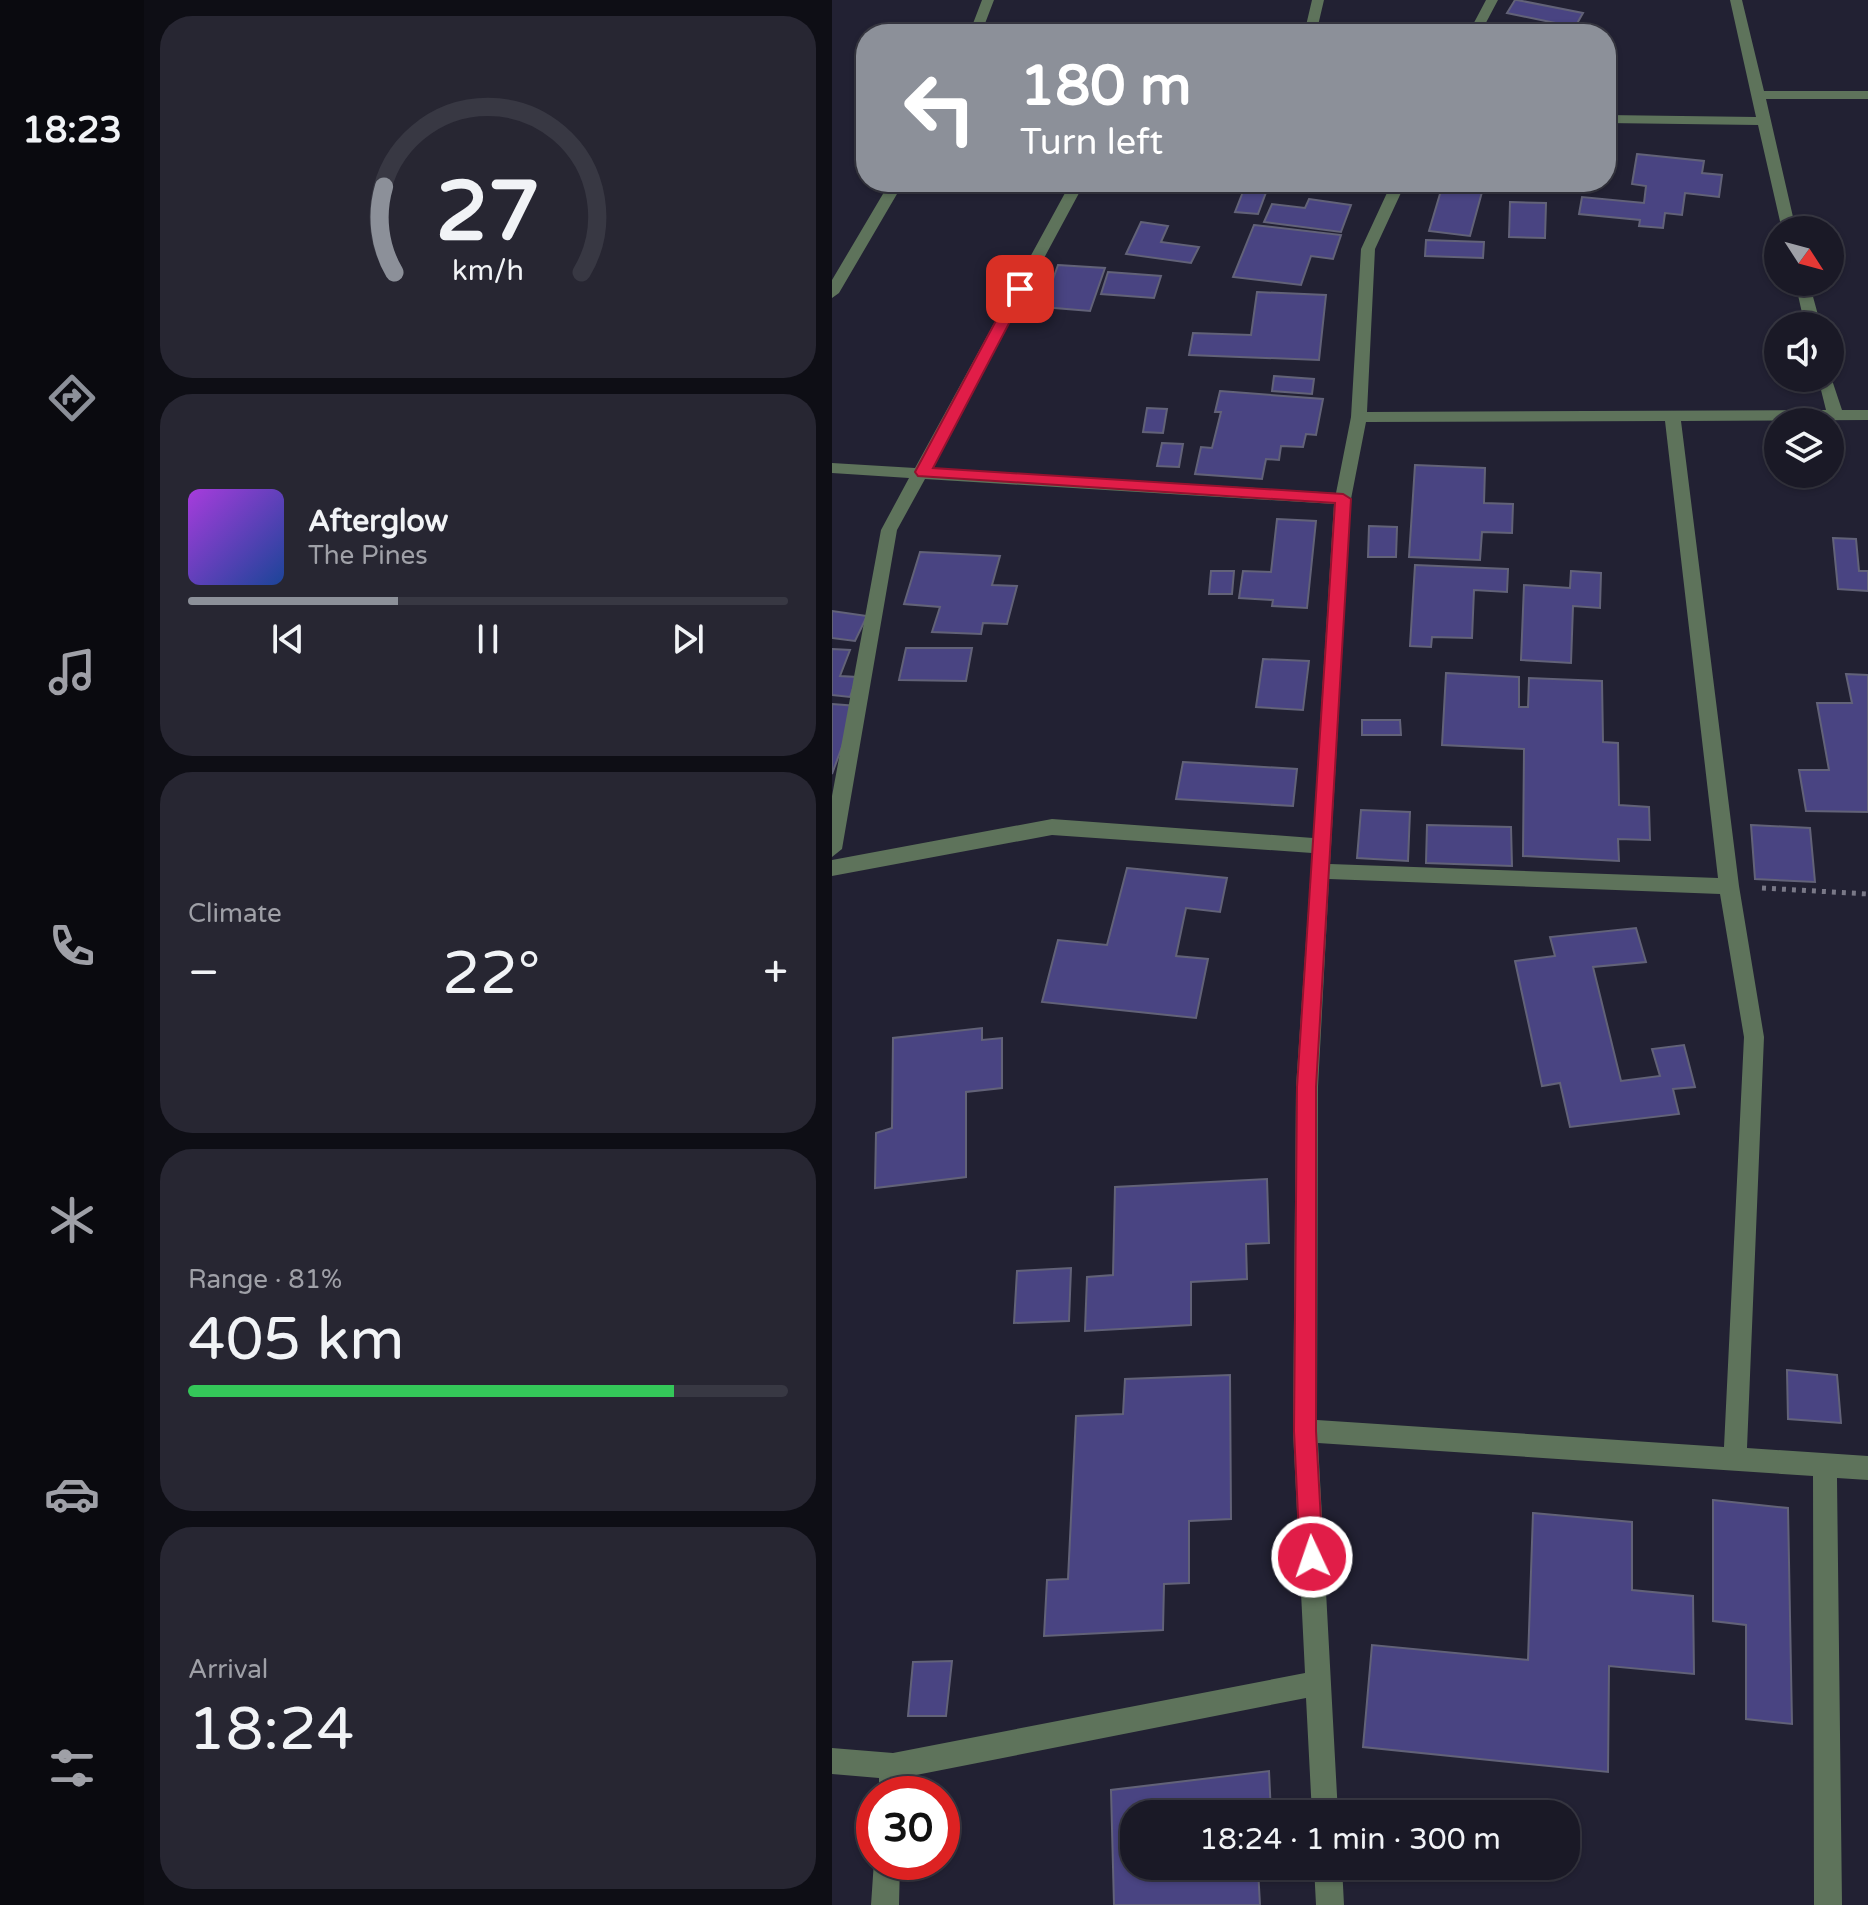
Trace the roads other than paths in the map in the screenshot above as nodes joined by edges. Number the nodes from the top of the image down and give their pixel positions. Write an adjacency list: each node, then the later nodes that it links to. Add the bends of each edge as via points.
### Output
1 (988, 0): 5 (street)
2 (1318, 0): 6 (street)
3 (1492, 0): 7 (street)
4 (1736, 0): 8 (street)
5 (979, 24)
6 (1312, 24)
7 (1479, 24)
8 (1758, 95): 9 (street); 11 (street)
9 (1868, 95)
10 (1616, 119): 11 (street)
11 (1763, 121): 15 (street)
12 (891, 192): 16 (street)
13 (1073, 192): 23 (street)
14 (1394, 192): 21 (street, via 1368,249)
15 (1786, 216)
16 (832, 293)
17 (1764, 415): 20 (street)
18 (1844, 415): 19 (street)
19 (1868, 415)
20 (1672, 416): 21 (street); 29 (street)
21 (1359, 417): 24 (street)
22 (832, 468): 23 (street)
23 (923, 472): 24 (street); 26 (street, via 889,530)
24 (1343, 499): 25 (street)
25 (1322, 846): 27 (street, via 1052,827); 28 (street)
26 (832, 849)
27 (832, 868)
28 (1321, 871): 29 (street); 30 (street, via 1307,1087)
29 (1729, 886): 31 (street, via 1754,1037)
30 (1305, 1431): 31 (street); 34 (street)
31 (1735, 1458): 32 (street)
32 (1825, 1465): 33 (street); 43 (street)
33 (1868, 1468)
34 (1318, 1683): 36 (street); 38 (street)
35 (832, 1761): 36 (street)
36 (893, 1766): 37 (street)
37 (893, 1776)
38 (1324, 1800)
39 (886, 1880): 41 (street)
40 (1329, 1880): 42 (street)
41 (885, 1905)
42 (1330, 1905)
43 (1828, 1905)

